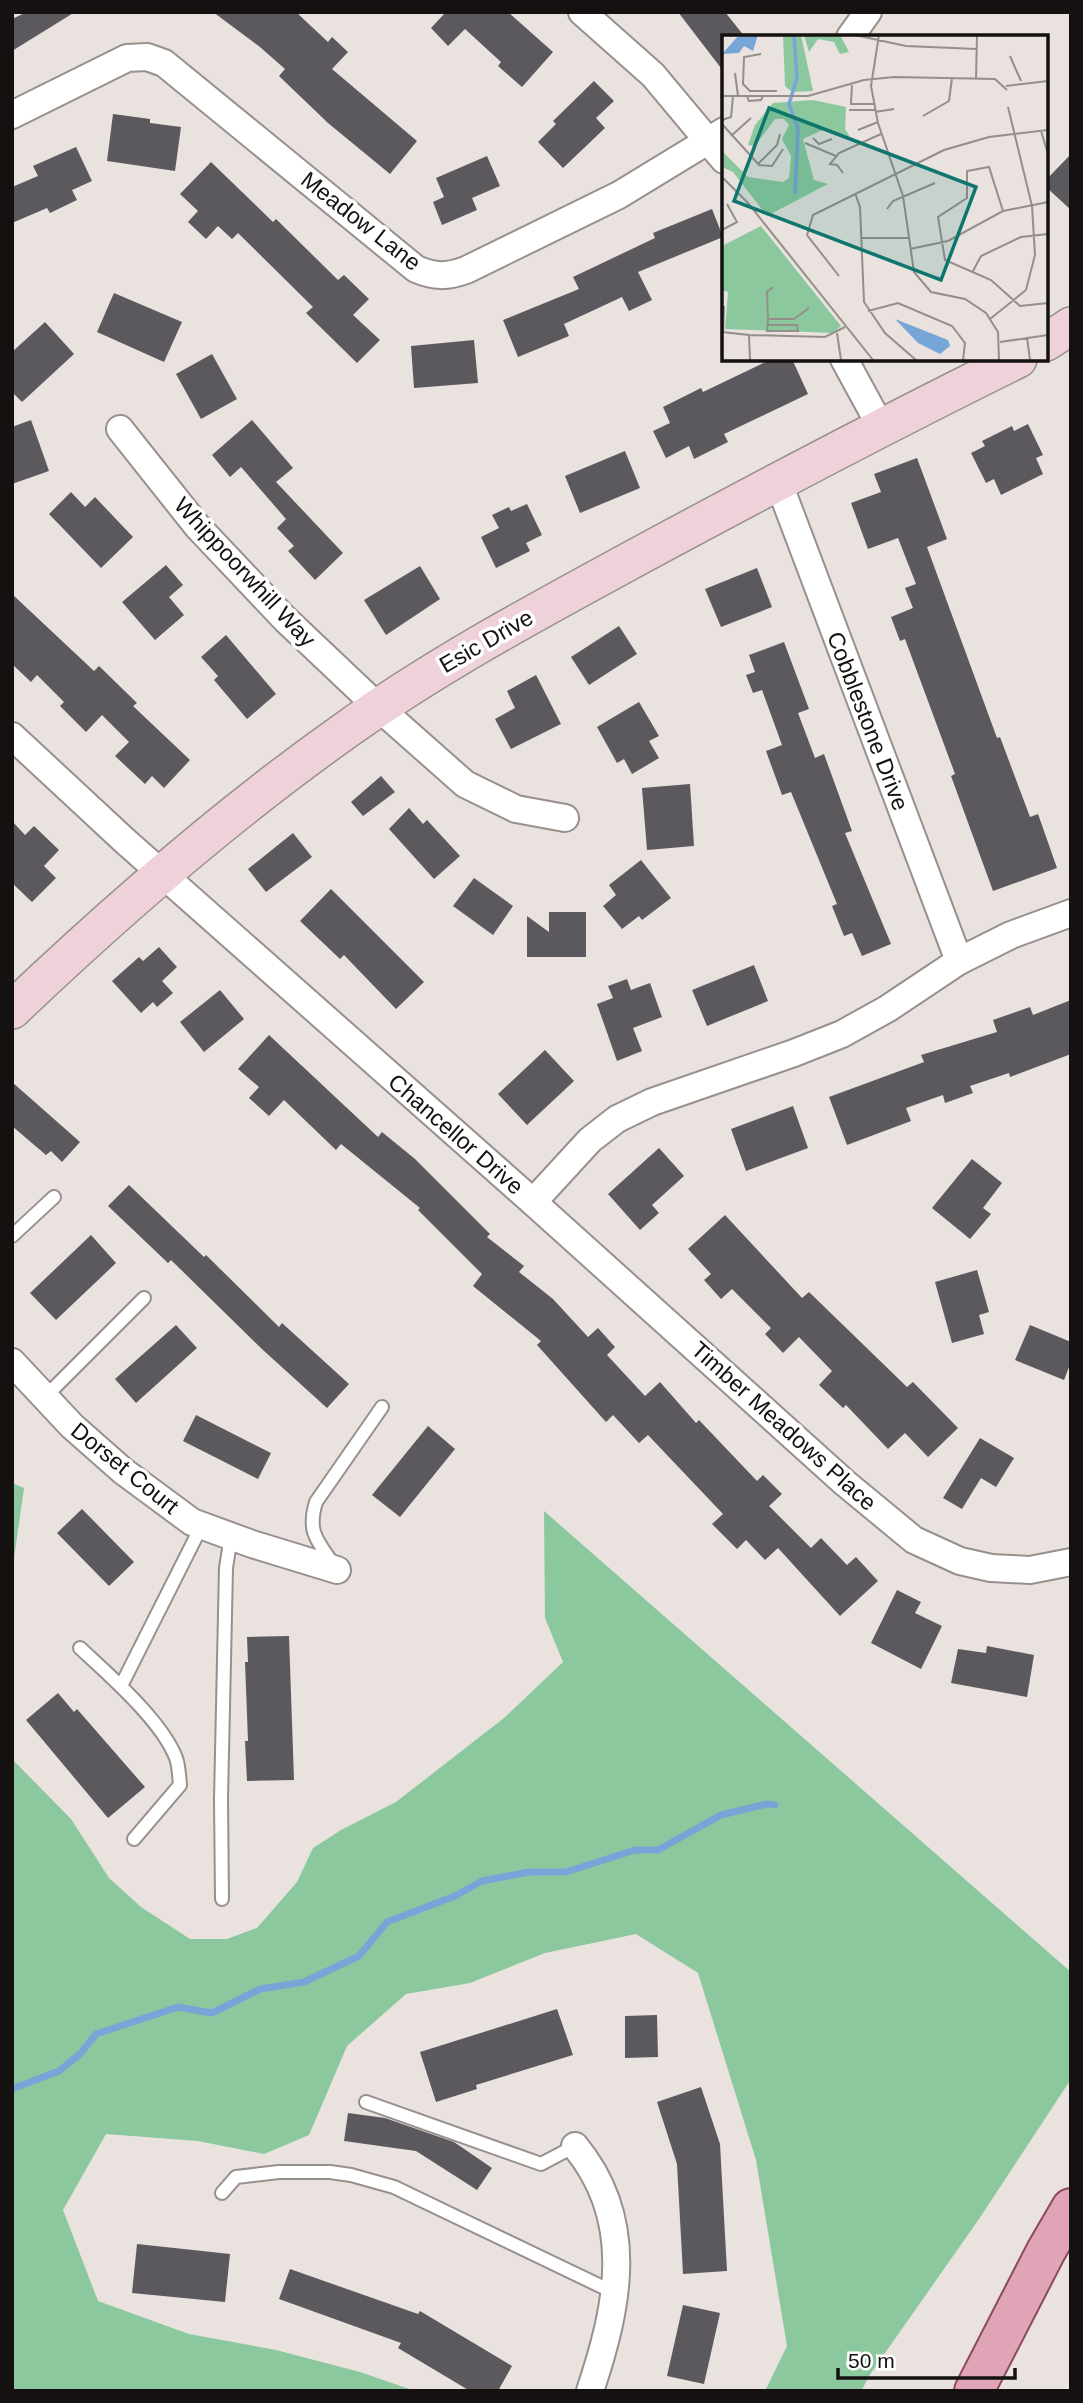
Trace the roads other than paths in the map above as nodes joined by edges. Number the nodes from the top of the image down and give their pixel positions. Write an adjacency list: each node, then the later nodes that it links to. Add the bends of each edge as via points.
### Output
1 (582, 12): 5 (street, via 653,75)
2 (867, 12): 3 (street)
3 (851, 35)
4 (12, 115): 5 (street, Meadow Lane, via 127,58 146,57 164,63 416,269 449,276)
5 (719, 144)
6 (1071, 326): 7 (street)
7 (1048, 341)
8 (845, 360): 10 (street)
9 (1016, 360): 10 (street, Esic Drive)
10 (881, 427): 12 (street, Esic Drive)
11 (120, 429): 13 (street, Whippoorwhill Way, via 197,526 285,619)
12 (778, 481): 13 (street, Esic Drive, via 478,643); 18 (street, Cobblestone Drive)
13 (378, 707): 15 (street, Whippoorwhill Way, via 465,784 516,809); 16 (street, Esic Drive, via 245,804)
14 (12, 736): 16 (street, Chancellor Drive)
15 (565, 818)
16 (161, 873): 19 (street, Esic Drive); 21 (street, Chancellor Drive)
17 (1071, 913): 18 (street, Chancellor Drive)
18 (959, 961): 21 (street, Chancellor Drive, via 842,1034 652,1102 617,1119 590,1140)
19 (12, 1010)
20 (54, 1196): 22 (lane)
21 (533, 1202): 29 (street, Timber Meadows Place, via 914,1540 960,1561 991,1568 1030,1570)
22 (12, 1236)
23 (144, 1298): 25 (lane)
24 (12, 1362): 25 (street, Dorset Court)
25 (45, 1397): 27 (street, Dorset Court, via 123,1471)
26 (382, 1407): 30 (lane, via 316,1502 311,1519 315,1537)
27 (202, 1525): 28 (street, Dorset Court); 32 (lane)
28 (231, 1536): 30 (street, Dorset Court); 34 (lane, via 226,1581)
29 (1071, 1562)
30 (337, 1570)
31 (80, 1648): 32 (lane)
32 (121, 1686): 33 (lane, via 168,1741 180,1785)
33 (134, 1839)
34 (222, 1899)
35 (366, 2102): 36 (lane, via 541,2164)
36 (575, 2146): 39 (street, via 589,2163 607,2201 616,2252)
37 (222, 2193): 39 (lane, via 236,2177 279,2172 351,2175 407,2193)
38 (1071, 2208): 41 (main road)
39 (615, 2293): 40 (street, via 607,2342)
40 (590, 2391)
41 (974, 2391)

